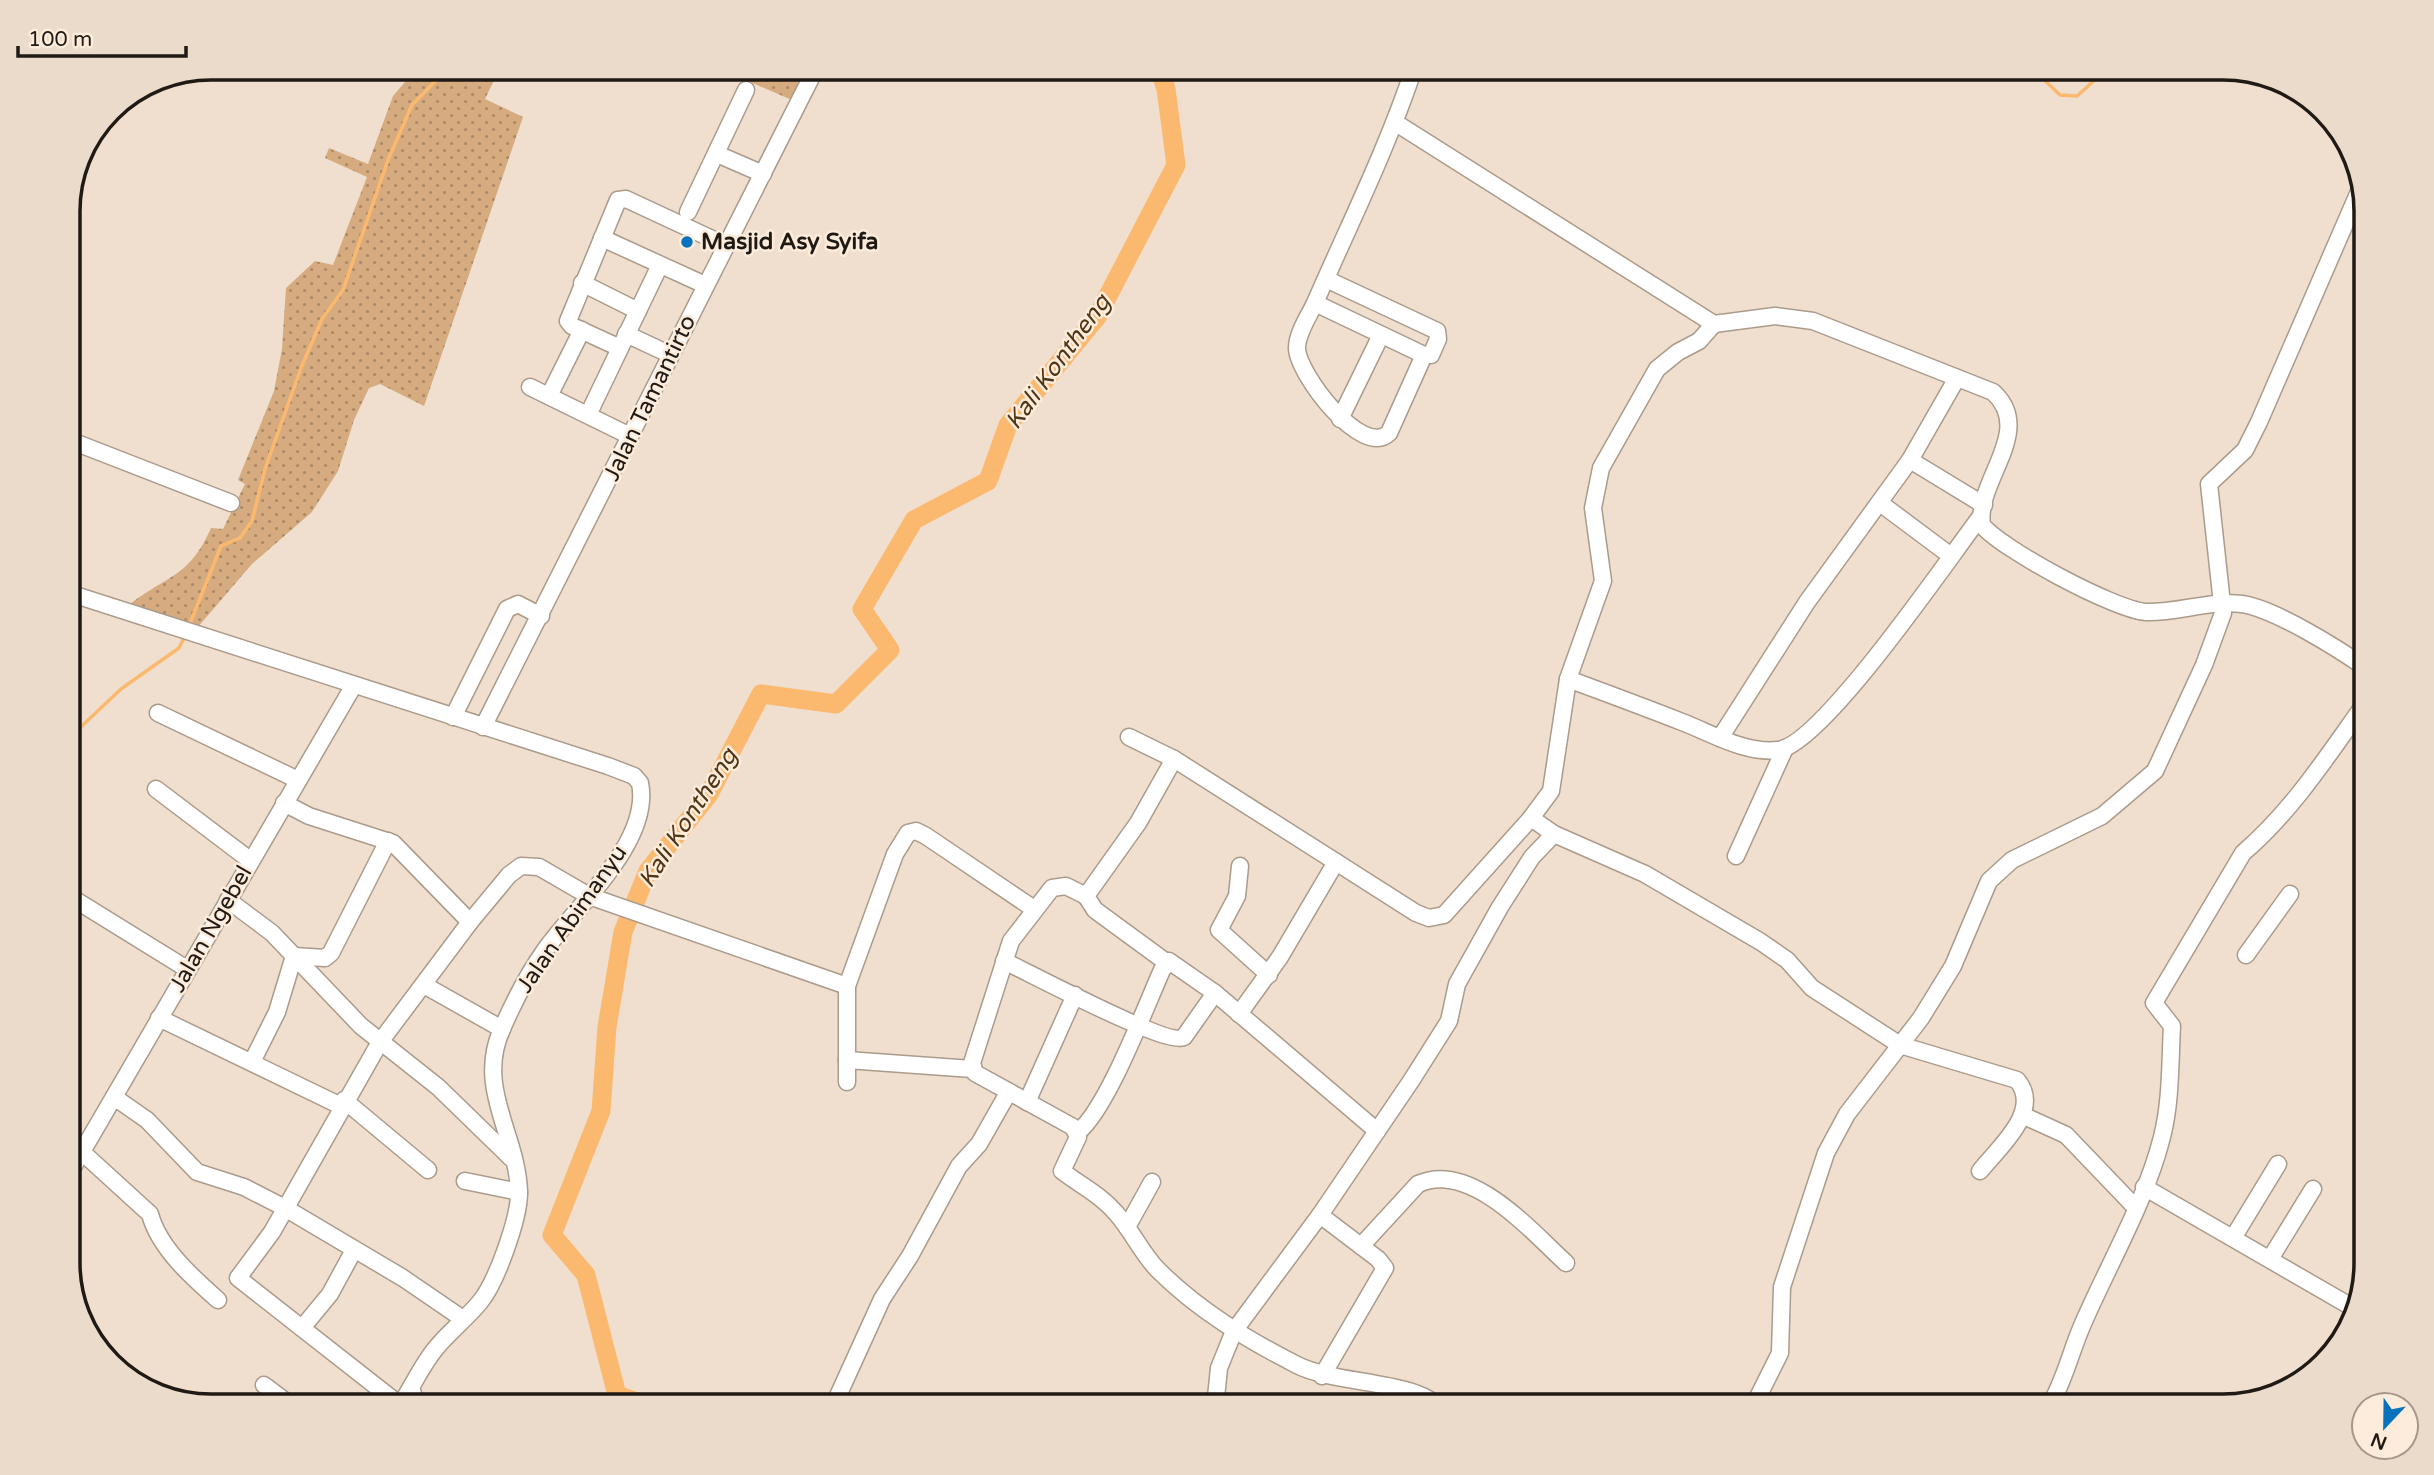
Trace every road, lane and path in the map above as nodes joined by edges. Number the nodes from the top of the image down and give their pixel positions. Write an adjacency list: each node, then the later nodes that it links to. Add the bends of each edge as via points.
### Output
1 (1410, 80): 4 (street)
2 (810, 81): 6 (street, Jalan Tamantirto)
3 (746, 90): 5 (street)
4 (1396, 123): 12 (street); 17 (street)
5 (717, 154): 6 (street); 8 (street)
6 (763, 174): 10 (street, Jalan Tamantirto)
7 (2353, 205): 36 (street, via 2254,431 2231,467 2209,484)
8 (688, 212)
9 (602, 238): 10 (street, via 622,198); 11 (street); 13 (street)
10 (725, 246): 14 (street, Jalan Tamantirto)
11 (660, 265): 14 (street); 16 (street)
12 (1326, 279): 15 (street); 22 (street, via 1437,331 1432,354)
13 (582, 284): 16 (street); 18 (street, via 568,321)
14 (705, 285): 21 (street, Jalan Tamantirto)
15 (1315, 303): 19 (street); 27 (street, via 1298,342 1298,355)
16 (638, 311): 20 (street)
17 (1714, 324): 23 (street, via 1775,316 1813,321); 39 (street, via 1699,341 1657,369 1605,459 1593,508 1603,580)
18 (582, 330): 20 (street); 25 (street)
19 (1381, 335): 22 (street); 27 (street)
20 (623, 341): 21 (street); 26 (street)
21 (671, 355): 28 (street, Jalan Tamantirto)
22 (1424, 355): 27 (street, via 1385,437 1371,438)
23 (1957, 378): 30 (street); 33 (street, via 1993,392 2008,410 2002,457)
24 (530, 387): 25 (street)
25 (549, 396): 26 (street)
26 (588, 415): 28 (street)
27 (1340, 419)
28 (630, 436): 37 (street, Jalan Tamantirto)
29 (81, 445): 31 (street)
30 (1910, 460): 32 (street); 33 (street)
31 (231, 503)
32 (1880, 503): 34 (street); 46 (street, via 1807,602)
33 (1982, 511): 34 (street); 36 (street, via 1986,530 2053,573 2111,602 2146,612)
34 (1951, 556): 47 (street, via 1836,704 1805,736)
35 (81, 597): 40 (street, Jalan Abimanyu)
36 (2222, 603): 38 (street, via 2245,605 2277,618); 81 (street, via 2223,613 2204,665 2155,771 2102,817 2012,860 1989,881 1953,966)
37 (541, 616): 42 (street, via 518,604 507,609); 44 (street, Jalan Tamantirto)
38 (2353, 661)
39 (1568, 679): 46 (street); 52 (street, via 1555,779)
40 (354, 685): 42 (street, Jalan Abimanyu); 49 (street, Jalan Ngebel)
41 (158, 713): 49 (street)
42 (453, 717): 44 (street, Jalan Abimanyu)
43 (2353, 720): 100 (street, via 2310,781 2243,853 2154,1003 2172,1026 2170,1069 2162,1136)
44 (483, 727): 60 (street, Jalan Abimanyu, via 638,779 641,793 634,825 609,873)
45 (1129, 737): 48 (street)
46 (1720, 737): 47 (street, via 1759,749)
47 (1785, 748): 55 (street)
48 (1174, 759): 57 (street); 61 (street, via 1138,824)
49 (298, 780): 51 (street, Jalan Ngebel)
50 (156, 789): 56 (street)
51 (284, 803): 54 (street, via 309,816); 56 (street, Jalan Ngebel)
52 (1531, 818): 53 (street); 57 (street, via 1439,918 1416,913)
53 (1554, 834): 81 (street, via 1645,874 1761,942 1787,960 1812,988); 91 (street, via 1532,857 1500,906 1457,984 1448,1021)
54 (388, 841): 65 (street); 67 (street, via 331,953 325,958)
55 (1736, 856)
56 (251, 860): 62 (street, Jalan Ngebel)
57 (1336, 862): 71 (street)
58 (1240, 866): 71 (street, via 1237,896 1219,930)
59 (2290, 894): 66 (street)
60 (589, 896): 65 (street, via 540,867 520,866); 73 (street); 79 (street, Jalan Abimanyu, via 540,958)
61 (1086, 896): 64 (street, via 1057,886); 69 (street, via 1095,910)
62 (228, 900): 67 (street, via 259,921); 70 (street, Jalan Ngebel)
63 (81, 903): 70 (street)
64 (1034, 909): 68 (street); 73 (street, via 926,836 908,833 895,853)
65 (470, 922): 72 (street)
66 (2246, 955)
67 (294, 956): 80 (street); 83 (street, via 277,1012)
68 (1004, 961): 75 (street); 84 (street)
69 (1166, 962): 74 (street, via 1177,964); 78 (street)
70 (187, 969): 77 (street, Jalan Ngebel)
71 (1269, 975): 76 (street)
72 (424, 985): 79 (street); 80 (street)
73 (847, 986): 82 (street)
74 (1215, 993): 76 (street); 78 (street, via 1181,1040)
75 (1074, 995): 78 (street); 88 (street)
76 (1239, 1014): 91 (street)
77 (159, 1018): 83 (street); 87 (street, Jalan Ngebel)
78 (1137, 1026): 92 (street, via 1091,1119)
79 (502, 1028): 94 (street, Jalan Abimanyu, via 493,1055 492,1087)
80 (380, 1042): 89 (street); 94 (street, via 438,1087)
81 (1900, 1045): 90 (street, via 2010,1075 2026,1096); 127 (street, via 1847,1114 1826,1153 1782,1287 1780,1353)
82 (847, 1060): 84 (street); 85 (street)
83 (252, 1062): 89 (street)
84 (972, 1069): 86 (street)
85 (847, 1082)
86 (1008, 1093): 88 (street); 124 (street, via 881,1298)
87 (114, 1097): 93 (street, Jalan Ngebel); 104 (street, via 147,1120 197,1172 244,1187)
88 (1027, 1102): 92 (street)
89 (342, 1103): 96 (street); 104 (street)
90 (2022, 1115): 97 (street); 103 (street, via 2066,1135)
91 (1377, 1131): 105 (street)
92 (1077, 1132): 106 (street, via 1062,1171 1106,1203)
93 (82, 1152): 112 (street, via 150,1214 170,1250)
94 (513, 1160): 102 (street, Jalan Abimanyu)
95 (2278, 1164): 107 (street)
96 (428, 1170)
97 (1980, 1171)
98 (465, 1181): 102 (street)
99 (1152, 1182): 106 (street)
100 (2144, 1187): 103 (street); 107 (street)
101 (2313, 1189): 110 (street)
102 (519, 1192): 114 (street, Jalan Abimanyu, via 514,1220 490,1285)
103 (2135, 1207): 128 (street, via 2073,1345)
104 (285, 1208): 109 (street); 115 (street, via 238,1278)
105 (1320, 1215): 108 (street); 116 (street)
106 (1127, 1227): 116 (street, via 1155,1267)
107 (2233, 1238): 110 (street)
108 (1361, 1246): 111 (street, via 1418,1184 1448,1179 1487,1195); 117 (street, via 1382,1262 1384,1272)
109 (354, 1250): 114 (street); 115 (street, via 330,1294)
110 (2270, 1259): 113 (street)
111 (1566, 1263)
112 (218, 1300)
113 (2346, 1304)
114 (463, 1319): 119 (street, Jalan Abimanyu, via 435,1349)
115 (302, 1328): 121 (street)
116 (1234, 1331): 117 (street); 125 (street, via 1219,1368)
117 (1322, 1376): 126 (street)
118 (264, 1385): 120 (street)
119 (411, 1387): 122 (street, Jalan Abimanyu); 123 (street)
120 (276, 1394)
121 (385, 1394)
122 (407, 1394)
123 (413, 1394)
124 (839, 1394)
125 (1217, 1394)
126 (1422, 1394)
127 (1760, 1394)
128 (2056, 1394)

